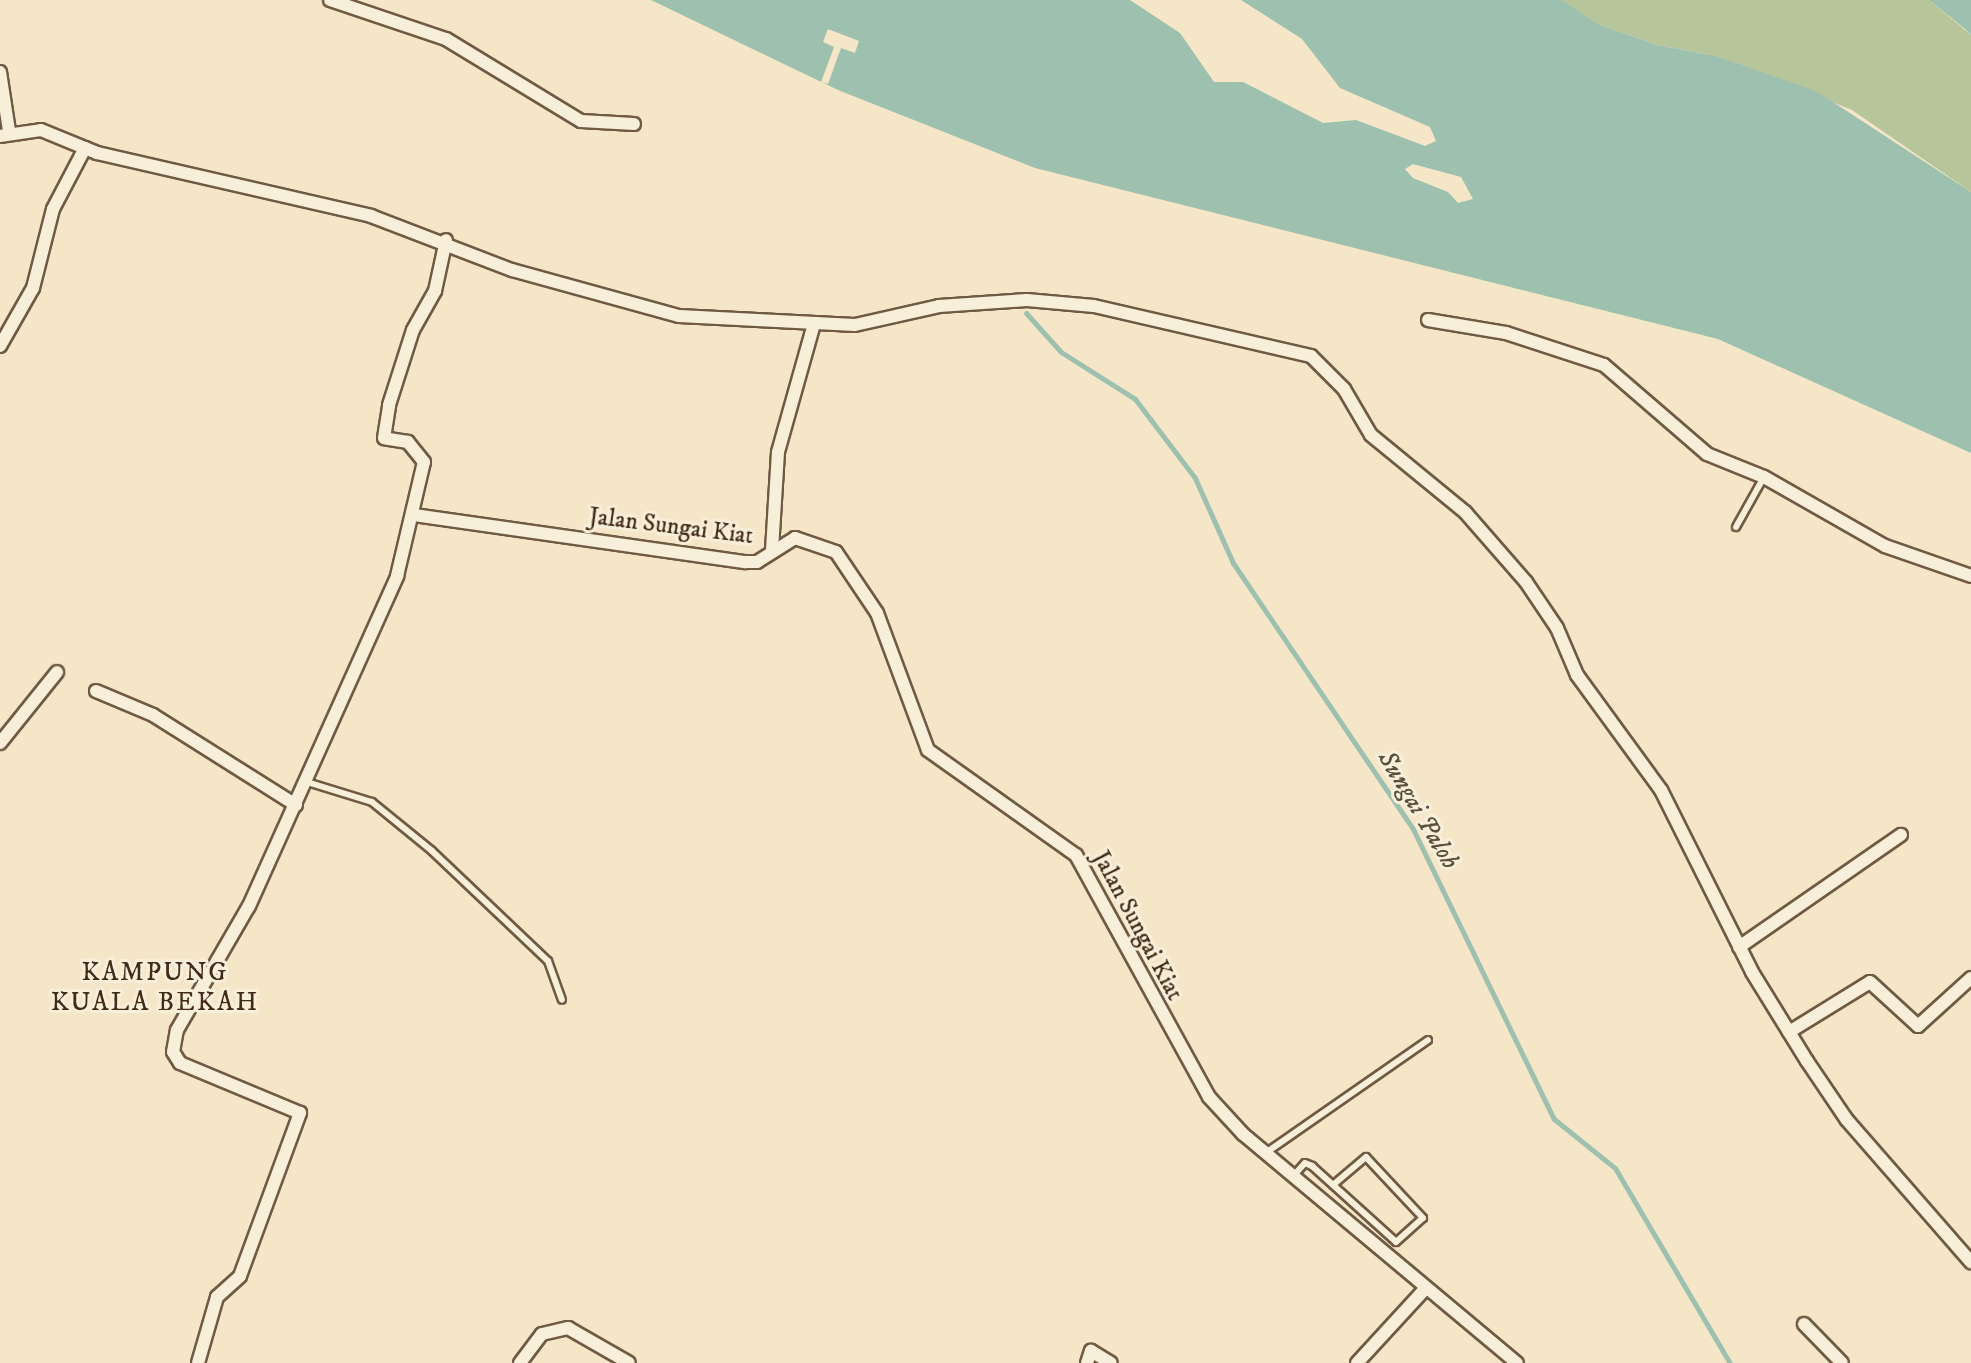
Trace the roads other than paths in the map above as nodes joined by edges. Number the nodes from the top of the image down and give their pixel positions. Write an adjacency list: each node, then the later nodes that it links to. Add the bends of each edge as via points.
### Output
1 (330, 0): 3 (street, via 446,39 581,121)
2 (0, 72): 4 (street)
3 (634, 124)
4 (5, 133): 5 (street, via 41,130)
5 (85, 148): 6 (street); 9 (street, via 53,209 35,282)
6 (446, 240): 8 (street, via 512,270 624,306 728,323); 11 (street, via 435,291 412,330 384,438 408,442 424,461)
7 (1428, 320): 10 (street, via 1506,333 1604,365 1707,454)
8 (814, 324): 13 (street, via 778,452); 21 (street, via 855,324 939,306 998,301 1094,306 1287,348 1327,370 1371,435 1465,512 1527,582 1557,628 1577,675 1661,790)
9 (1, 344)
10 (1764, 477): 12 (lane); 14 (street, via 1885,546)
11 (414, 516): 13 (street, Jalan Sungai Kiat, via 746,562); 18 (street, via 362,665)
12 (1736, 527)
13 (772, 550): 26 (street, Jalan Sungai Kiat, via 796,538 825,546 849,564 877,613 928,750 1076,855 1209,1097)
14 (1971, 576)
15 (57, 672): 17 (street)
16 (96, 691): 19 (street, via 153,715)
17 (0, 743)
18 (307, 782): 19 (street); 23 (lane, via 372,802 432,851 548,961)
19 (296, 806): 32 (street, via 237,929 177,1030 173,1052 180,1063 300,1113 240,1276 217,1297)
20 (1900, 835): 21 (street)
21 (1739, 947): 24 (street)
22 (1971, 978): 24 (street, via 1918,1026 1875,986 1863,983)
23 (562, 1000)
24 (1788, 1032): 29 (street, via 1847,1121)
25 (1428, 1040): 26 (lane)
26 (1267, 1152): 27 (street, Jalan Sungai Kiat)
27 (1296, 1173): 28 (lane, via 1308,1164); 30 (street, Jalan Sungai Kiat)
28 (1333, 1185): 28 (lane, via 1366,1157 1423,1218 1396,1241)
29 (1971, 1262)
30 (1426, 1289): 37 (street); 38 (street, Jalan Sungai Kiat)
31 (1804, 1324): 39 (street)
32 (198, 1363)
33 (520, 1363): 34 (street, via 542,1334 568,1328)
34 (629, 1363)
35 (1087, 1363): 36 (street, via 1090,1351)
36 (1111, 1363)
37 (1357, 1363)
38 (1517, 1363)
39 (1842, 1363)

